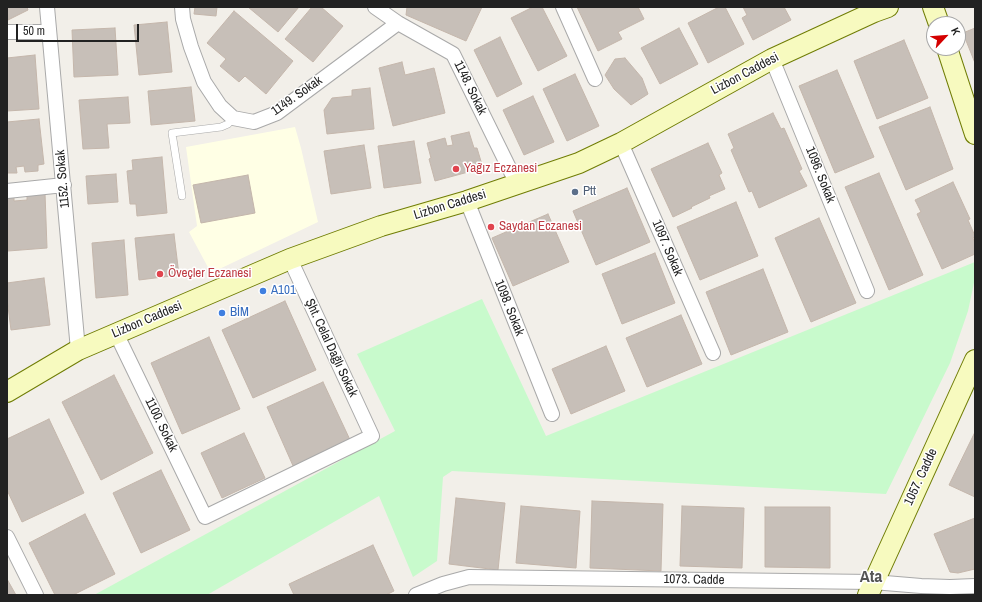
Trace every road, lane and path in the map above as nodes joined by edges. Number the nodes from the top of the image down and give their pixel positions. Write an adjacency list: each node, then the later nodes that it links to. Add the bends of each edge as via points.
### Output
1 (46, 7): 8 (street, 1152. Sokak)
2 (182, 7): 12 (street, via 191,48 204,82 220,106)
3 (563, 7): 11 (street)
4 (888, 7): 10 (main road, Lizbon Caddesi)
5 (377, 8): 6 (street, 1148. Sokak)
6 (398, 22): 12 (street, 1149. Sokak, via 277,113 254,122); 15 (street, 1148. Sokak, via 453,54)
7 (7, 32): 8 (street)
8 (49, 32): 16 (street, 1152. Sokak)
9 (950, 56): 13 (main road)
10 (772, 59): 14 (main road, Lizbon Caddesi); 21 (street, 1096. Sokak)
11 (595, 79)
12 (233, 118): 18 (lane, via 221,127 172,134)
13 (975, 134)
14 (621, 143): 15 (main road, Lizbon Caddesi, via 579,163); 24 (street, 1097. Sokak)
15 (517, 184): 19 (main road, Lizbon Caddesi)
16 (64, 185): 17 (street); 23 (street, 1152. Sokak)
17 (7, 191)
18 (182, 196)
19 (467, 201): 20 (main road, Lizbon Caddesi, via 381,226); 27 (street, 1098. Sokak)
20 (290, 259): 22 (main road, Lizbon Caddesi); 28 (street, Şht. Celal Dağlı Sokak, via 372,436)
21 (867, 291)
22 (116, 333): 23 (main road, Lizbon Caddesi); 28 (street, 1100. Sokak)
23 (78, 350): 26 (main road, Lizbon Caddesi)
24 (713, 353)
25 (975, 360): 31 (main road, 1057. Cadde)
26 (7, 392)
27 (552, 414)
28 (205, 517)
29 (7, 537): 33 (street)
30 (975, 586): 31 (street, 1073. Cadde)
31 (871, 588): 32 (street, 1073. Cadde, via 469,577)
32 (444, 590): 34 (street, 1073. Cadde)
33 (36, 595)
34 (416, 595)

